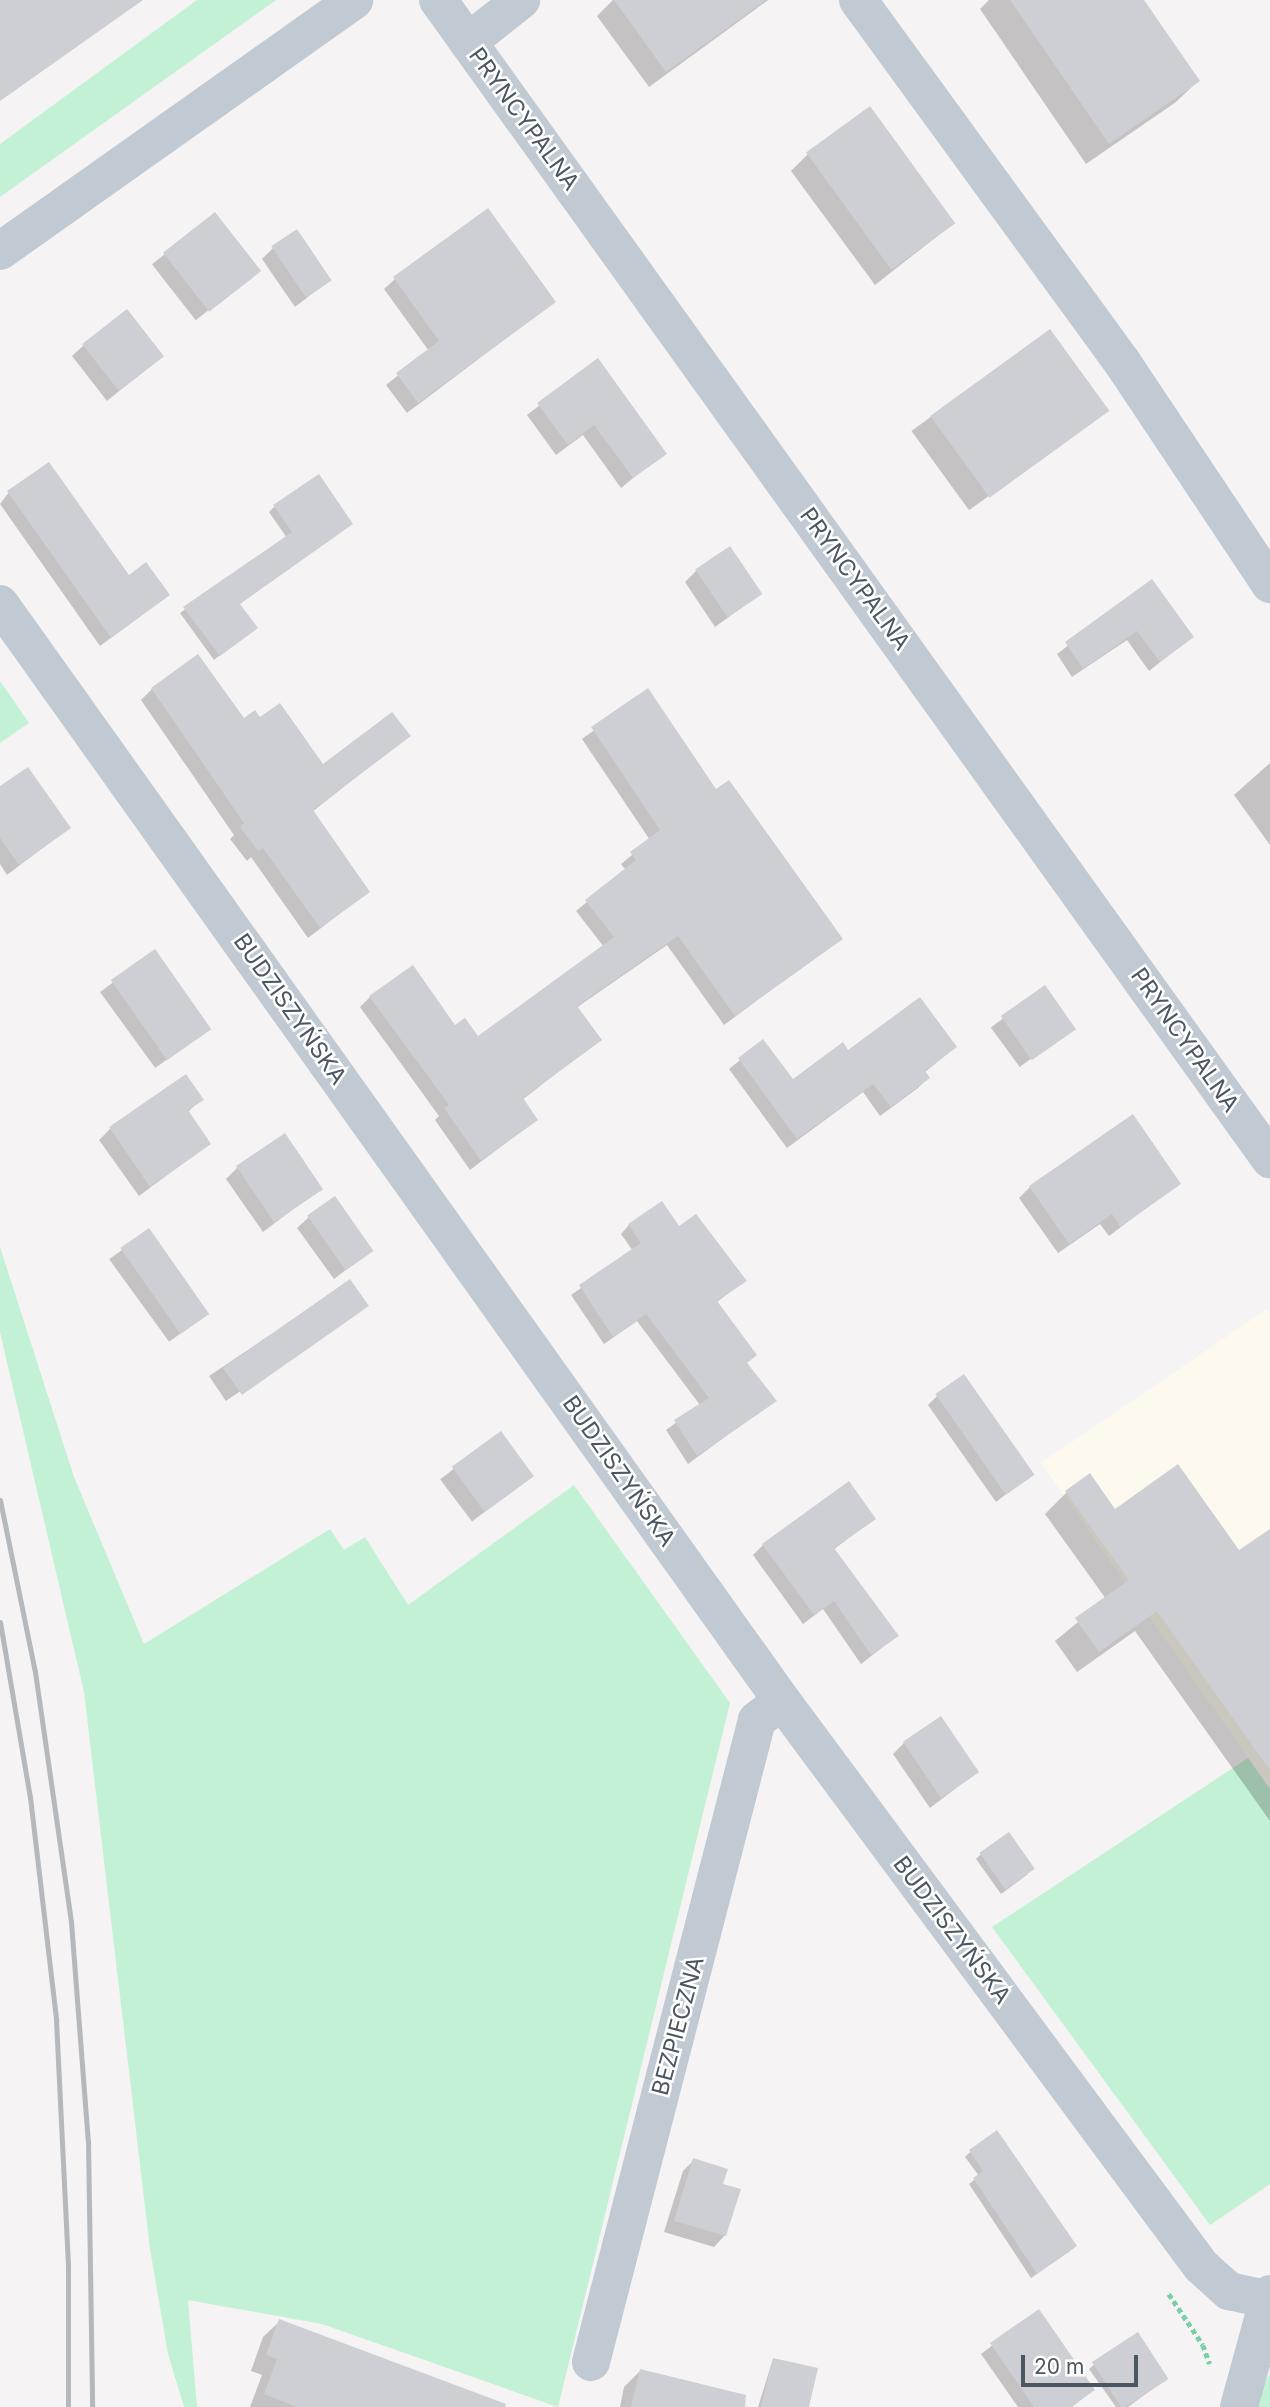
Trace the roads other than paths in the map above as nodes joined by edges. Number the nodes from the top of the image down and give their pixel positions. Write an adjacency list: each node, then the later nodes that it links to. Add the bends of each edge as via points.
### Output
1 (354, 0): 6 (street)
2 (438, 0): 5 (street, PRYNCYPALNA)
3 (521, 0): 5 (street)
4 (858, 0): 7 (street, via 1122,362)
5 (468, 42): 9 (street, PRYNCYPALNA)
6 (0, 251)
7 (1270, 583)
8 (0, 604): 10 (street, BUDZISZYŃSKA)
9 (1270, 1159)
10 (782, 1701): 11 (street, BUDZISZYŃSKA, via 1201,2266 1229,2291); 12 (street, BEZPIECZNA, via 757,1720)
11 (1269, 2298): 13 (street)
12 (591, 2362)
13 (1239, 2407)

